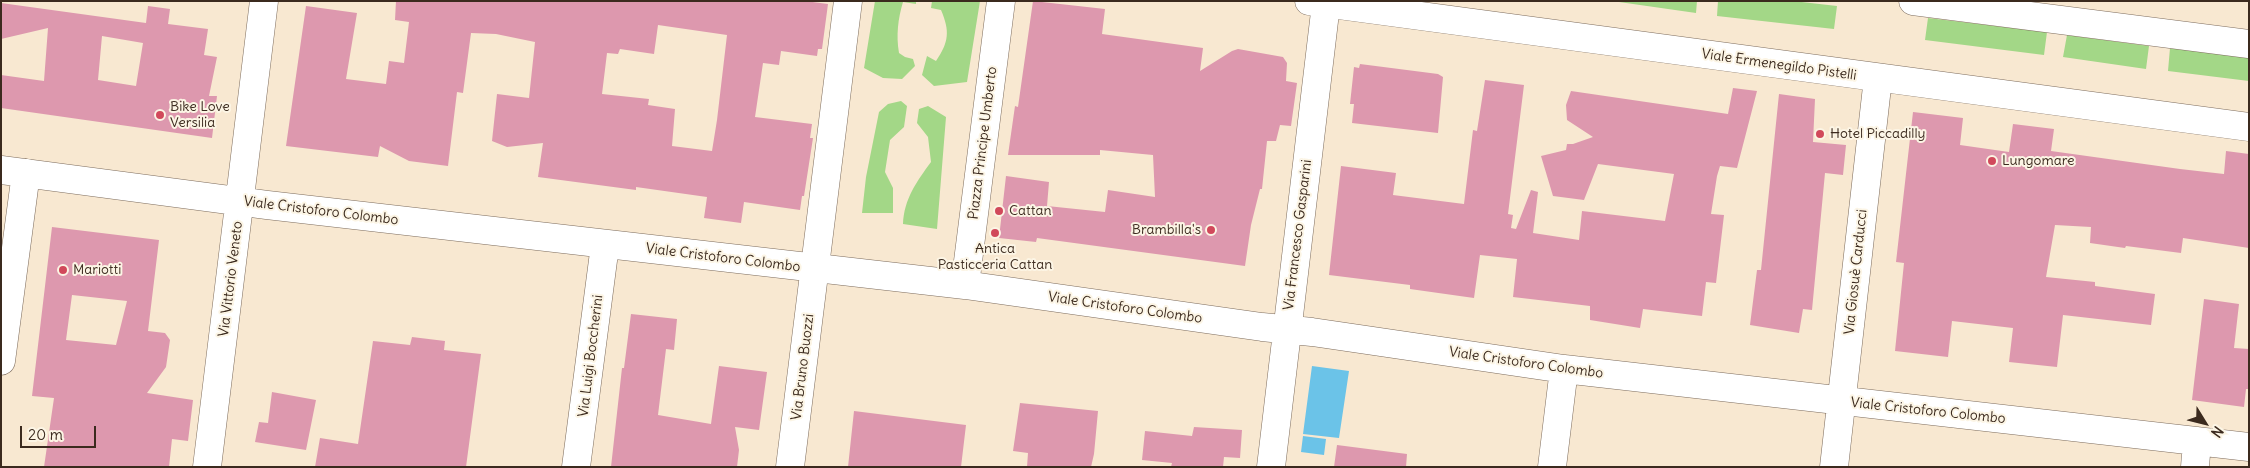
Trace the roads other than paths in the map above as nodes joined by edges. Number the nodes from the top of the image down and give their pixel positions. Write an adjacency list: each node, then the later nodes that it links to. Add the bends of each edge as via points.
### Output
1 (264, 1): 10 (street, Via Vittorio Veneto)
2 (848, 1): 12 (street)
3 (1001, 1): 13 (street, Piazza Principe Umberto)
4 (1912, 1): 6 (street)
5 (1318, 3): 7 (street, Viale Ermenegildo Pistelli); 14 (street, Via Francesco Gasparini)
6 (2249, 44)
7 (1878, 78): 8 (street, Viale Ermenegildo Pistelli); 17 (street, Via Giosuè Carducci)
8 (2249, 127)
9 (13, 172): 10 (street, Viale Cristoforo Colombo); 15 (street)
10 (240, 201): 11 (street, Viale Cristoforo Colombo); 20 (street, Via Vittorio Veneto)
11 (605, 245): 12 (street, Viale Cristoforo Colombo); 21 (street, Via Luigi Boccherini)
12 (815, 268): 13 (street, Viale Cristoforo Colombo); 22 (street, Via Bruno Buozzi)
13 (965, 285): 14 (street, Viale Cristoforo Colombo)
14 (1288, 329): 16 (street, Viale Cristoforo Colombo); 23 (street, Via Francesco Gasparini)
15 (1, 361)
16 (1564, 370): 17 (street, Viale Cristoforo Colombo); 24 (street)
17 (1841, 401): 19 (street, Viale Cristoforo Colombo); 25 (street, Via Giosuè Carducci)
18 (2249, 447): 19 (street, Viale Cristoforo Colombo)
19 (2196, 454)
20 (207, 467)
21 (576, 467)
22 (790, 467)
23 (1271, 467)
24 (1552, 467)
25 (1834, 467)

